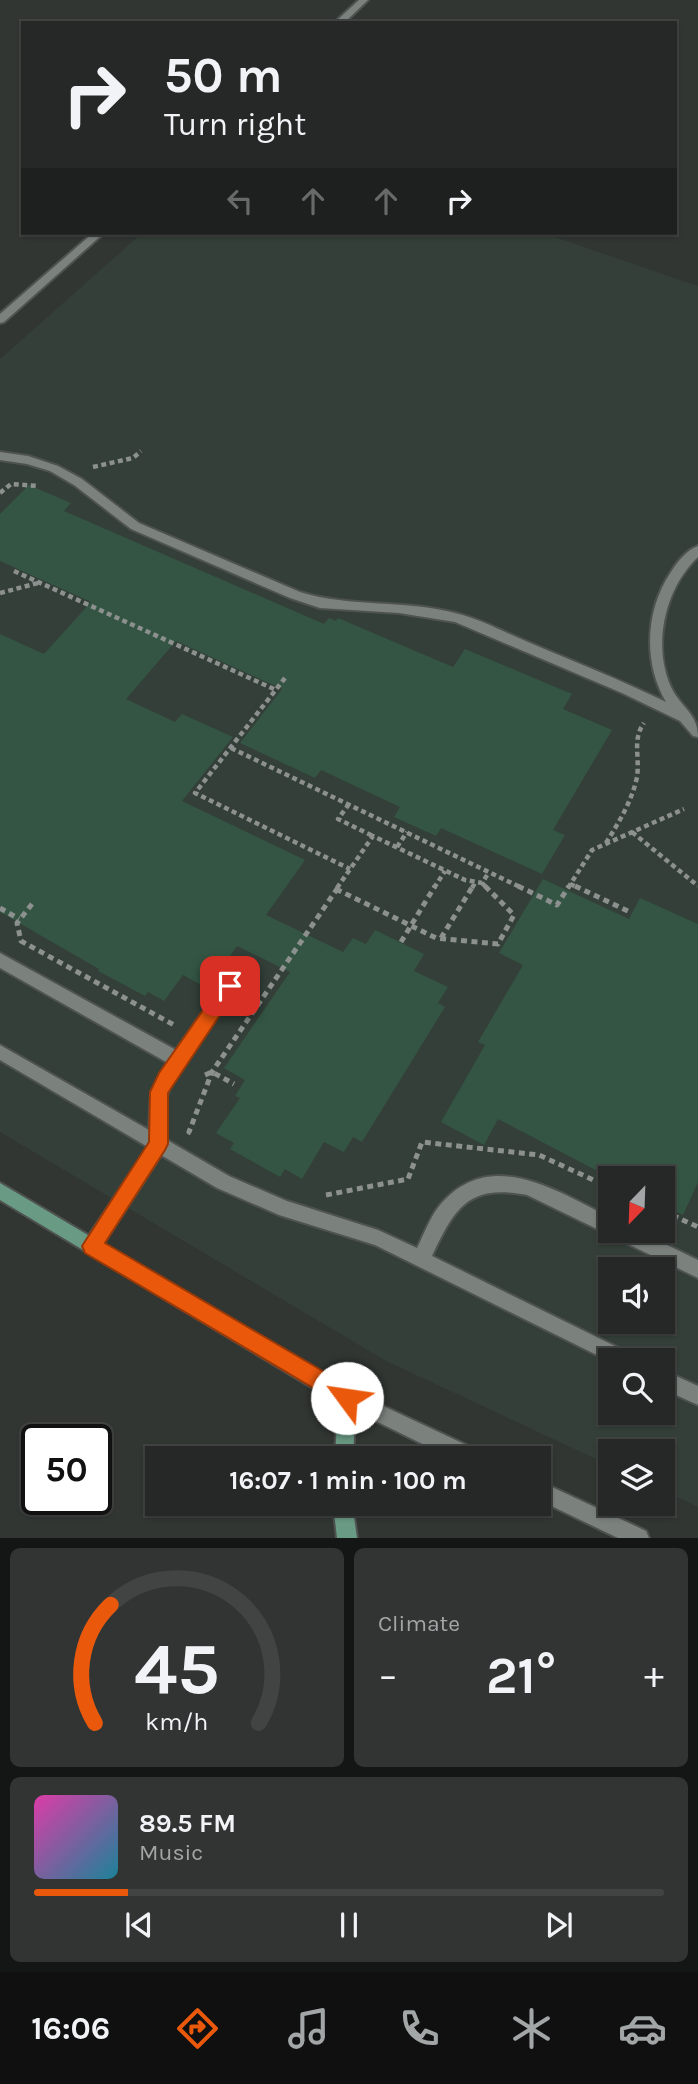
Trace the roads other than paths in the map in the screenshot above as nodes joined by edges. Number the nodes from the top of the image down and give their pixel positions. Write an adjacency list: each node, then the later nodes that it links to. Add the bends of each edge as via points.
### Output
1 (361, 1): 2 (street)
2 (340, 21)
3 (97, 235): 4 (street)
4 (0, 320)
5 (0, 456): 7 (street, via 45,464 79,483 135,526 300,597 457,618)
6 (698, 550): 7 (street, via 678,569 661,604 660,676)
7 (684, 717): 8 (street)
8 (698, 732)
9 (0, 960): 12 (street)
10 (230, 986): 12 (street)
11 (0, 1052): 13 (street)
12 (178, 1060): 13 (street, via 159,1092)
13 (159, 1144): 17 (street); 18 (street, via 254,1197 378,1238)
14 (0, 1191): 17 (main road)
15 (598, 1221): 18 (street, via 533,1190 491,1182 474,1187 445,1213)
16 (644, 1243): 19 (street)
17 (92, 1246): 23 (main road)
18 (421, 1259): 20 (street)
19 (698, 1269)
20 (601, 1348)
21 (675, 1385): 22 (street)
22 (698, 1396)
23 (347, 1398): 24 (main road); 25 (street)
24 (345, 1446)
25 (447, 1446)
26 (551, 1496): 29 (street)
27 (344, 1516): 28 (main road)
28 (347, 1538)
29 (639, 1538)

